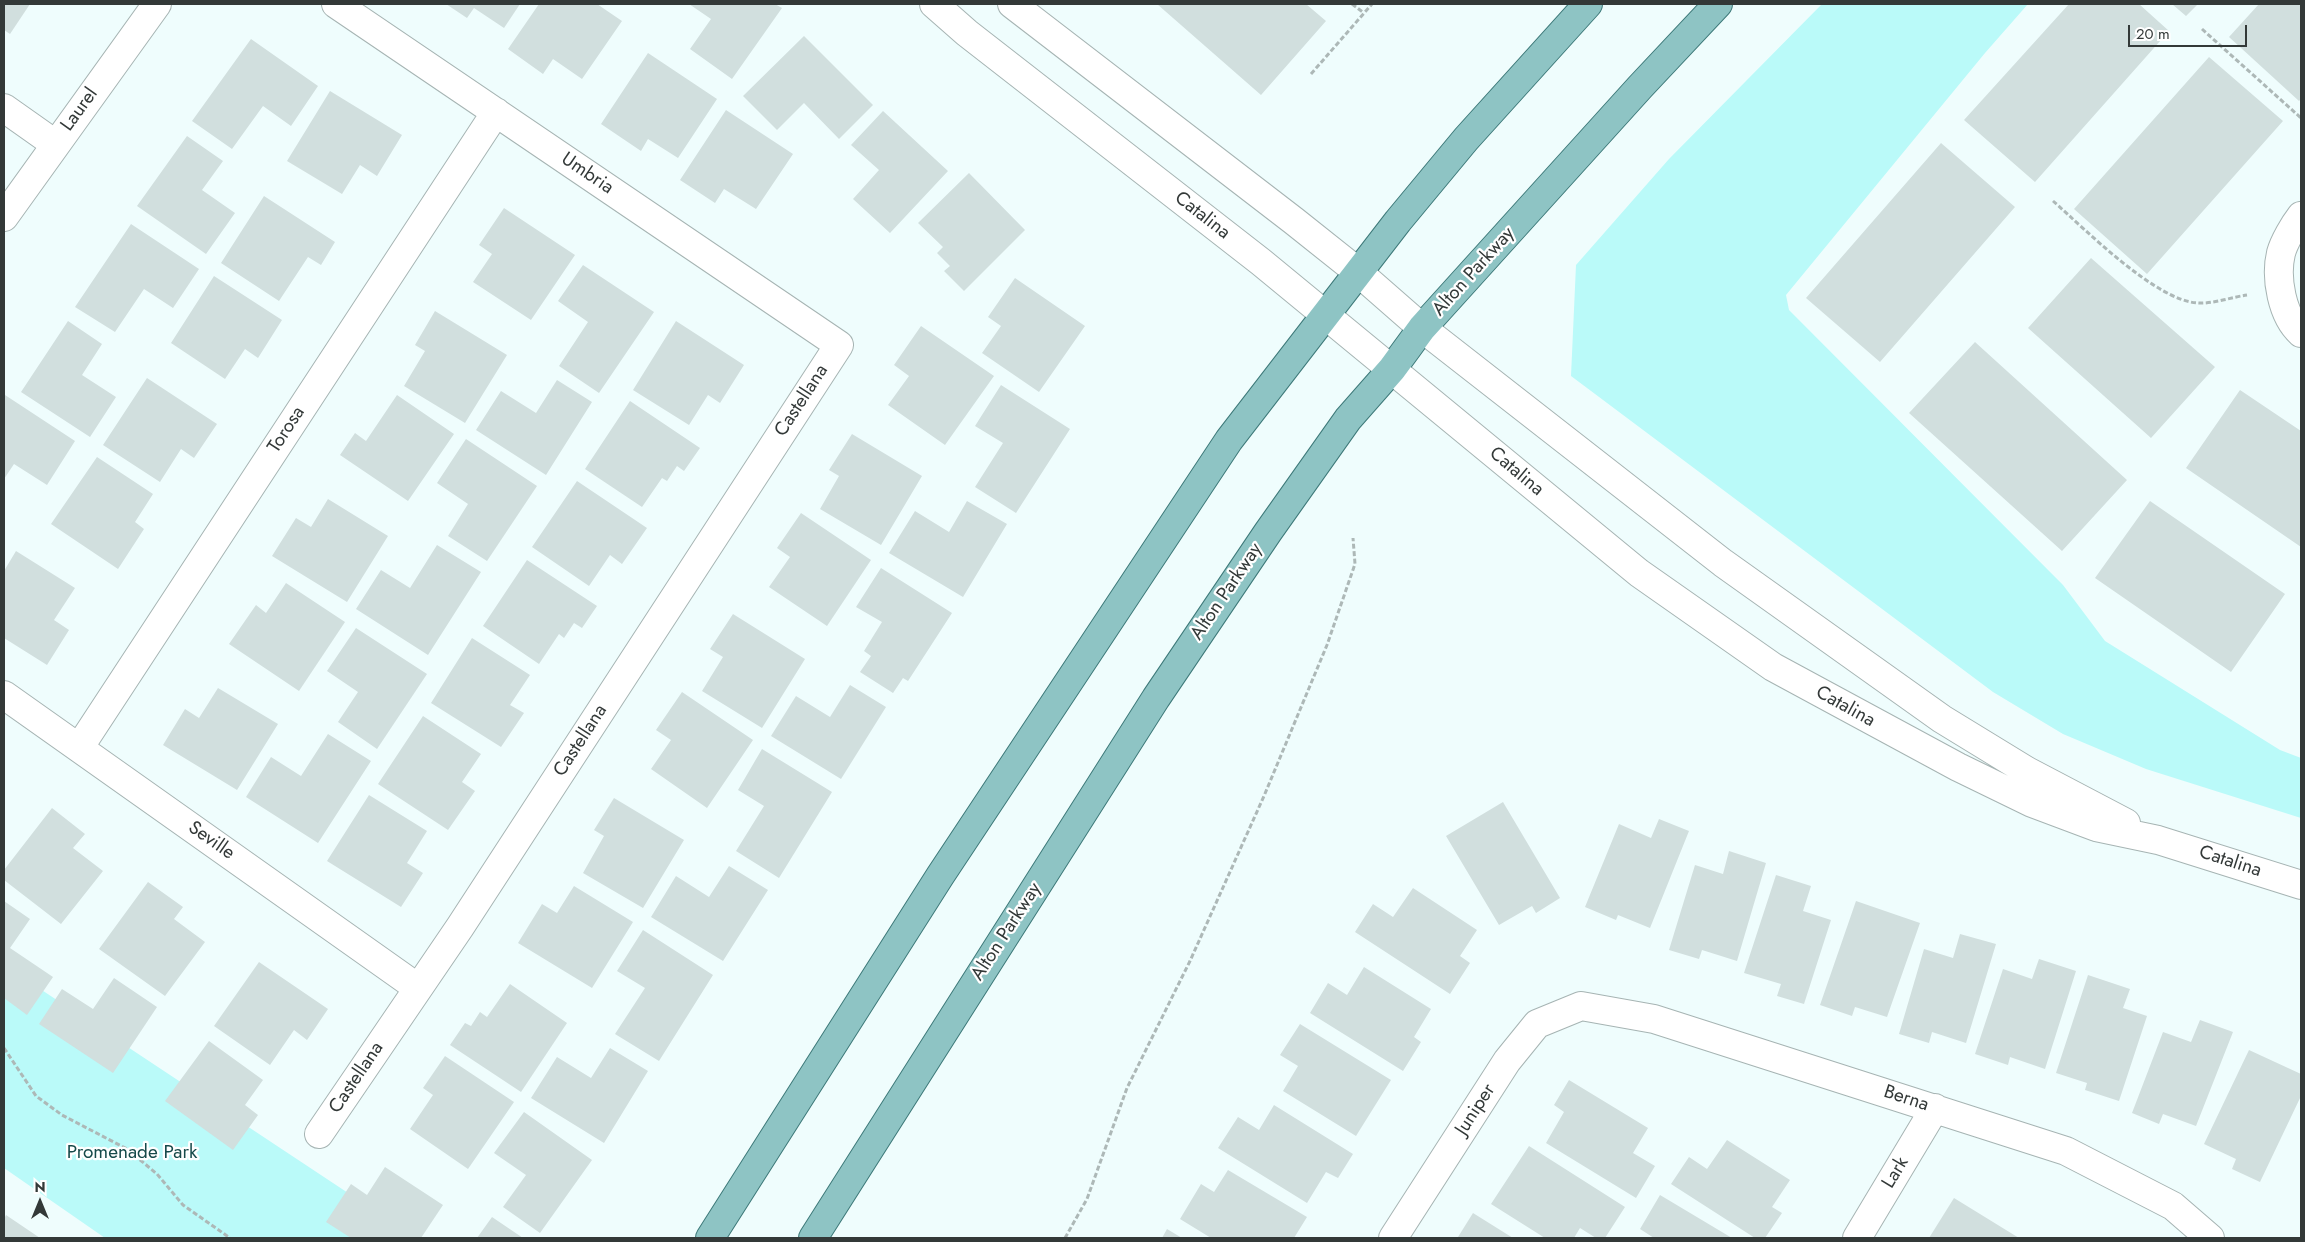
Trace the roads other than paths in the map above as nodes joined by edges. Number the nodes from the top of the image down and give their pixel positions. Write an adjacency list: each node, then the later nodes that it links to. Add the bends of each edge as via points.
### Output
1 (157, 4): 9 (street, Laurel)
2 (336, 4): 8 (street, Umbria)
3 (934, 4): 13 (street, Catalina)
4 (1012, 4): 12 (street, Catalina)
5 (1588, 4): 12 (main road, via 1466,139)
6 (1718, 4): 14 (main road, Alton Parkway)
7 (4, 108): 9 (street)
8 (496, 112): 16 (street, Umbria); 19 (street, Torosa)
9 (55, 144): 11 (street, Laurel)
10 (2301, 216): 15 (street, via 2281,253 2280,289 2293,326)
11 (4, 217)
12 (1358, 272): 13 (main road); 14 (street, Catalina)
13 (1325, 315): 17 (street, Catalina); 26 (main road, via 1213,464 940,876)
14 (1422, 328): 17 (main road, Alton Parkway); 20 (street, Catalina, via 1723,563 1942,719 2027,770)
15 (2301, 333)
16 (839, 345): 22 (street, Castellana)
17 (1392, 369): 20 (street, Catalina, via 1639,573 1773,667 1958,767 2032,803 2096,827); 27 (main road, Alton Parkway, via 1348,419 1156,698)
18 (4, 695): 19 (street, Seville)
19 (79, 748): 22 (street, Seville)
20 (2158, 840): 21 (street, Catalina)
21 (2301, 885)
22 (418, 988): 25 (street, Castellana)
23 (1581, 1006): 24 (street, Berna, via 1654,1019); 28 (street, Juniper, via 1537,1024 1507,1061)
24 (1935, 1108): 29 (street, Lark); 30 (street, Berna, via 2066,1151 2173,1206)
25 (319, 1134)
26 (710, 1238)
27 (813, 1238)
28 (1393, 1238)
29 (1857, 1238)
30 (2210, 1238)

